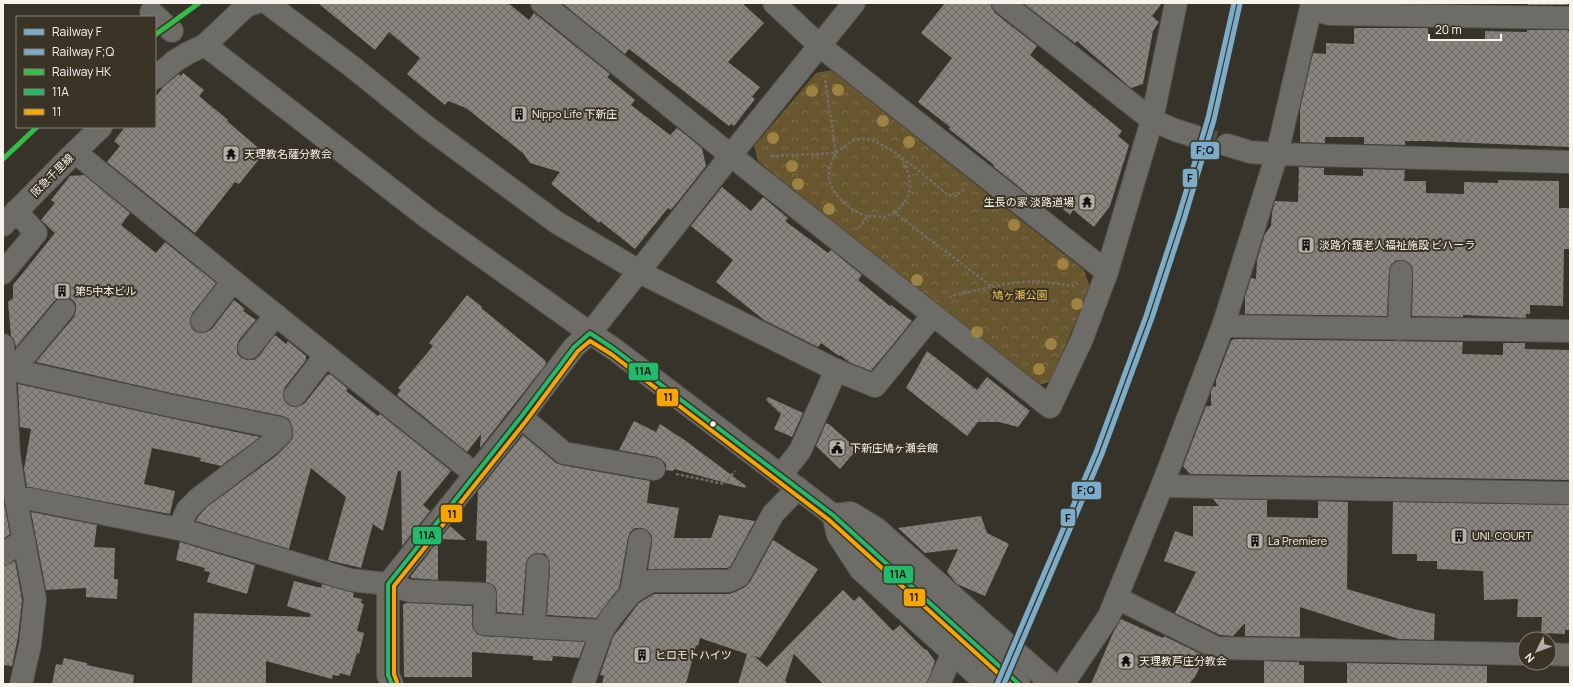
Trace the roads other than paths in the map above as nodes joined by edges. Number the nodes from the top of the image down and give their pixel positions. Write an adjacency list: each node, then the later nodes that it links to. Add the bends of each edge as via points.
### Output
1 (255, 3): 14 (street, via 246,6)
2 (267, 3): 26 (street, via 427,127 556,222)
3 (542, 3): 23 (street)
4 (774, 3): 15 (street)
5 (854, 3): 15 (street)
6 (1003, 3): 17 (street)
7 (1176, 3): 17 (street)
8 (1312, 6): 12 (street, via 1329,14); 22 (street)
9 (150, 12): 10 (street)
10 (155, 16)
11 (156, 17): 13 (street)
12 (1570, 18)
13 (172, 31)
14 (205, 45): 16 (street, via 175,61); 38 (street, via 428,218)
15 (820, 46): 23 (street); 27 (street)
16 (156, 77)
17 (1152, 120): 19 (street); 27 (street)
18 (101, 128): 21 (street, 阪急千里線)
19 (1194, 136)
20 (1227, 145): 22 (street, via 1250,152)
21 (75, 152): 25 (street, 阪急千里線); 30 (street)
22 (1277, 154): 24 (street); 35 (street)
23 (730, 155): 26 (street); 33 (street)
24 (1570, 162)
25 (10, 218): 29 (street, via 36,232)
26 (638, 272): 38 (street); 43 (street)
27 (1108, 272): 33 (street, via 1082,339 1050,407)
28 (1401, 272): 36 (street)
29 (3, 273)
30 (233, 281): 32 (street); 34 (street)
31 (64, 309): 42 (street)
32 (276, 315): 40 (street); 41 (street)
33 (933, 315): 43 (street, via 875,386)
34 (202, 321)
35 (1223, 326): 36 (street); 50 (street)
36 (1399, 329): 37 (street)
37 (1570, 331)
38 (590, 333): 45 (street, via 574,347); 49 (street)
39 (3, 345): 42 (street)
40 (249, 348)
41 (326, 355): 44 (street); 48 (street)
42 (9, 370): 46 (street); 54 (street, via 280,428 281,434 268,446 199,498 187,510)
43 (836, 370): 49 (street, via 800,451)
44 (295, 395)
45 (521, 417): 47 (street, via 564,453); 48 (street)
46 (6, 454): 52 (street)
47 (654, 469)
48 (475, 474): 59 (street)
49 (790, 481): 53 (street); 60 (street, via 739,576 729,582 651,581)
50 (1162, 486): 51 (street); 61 (street)
51 (1570, 494)
52 (16, 500): 54 (street, via 30,499); 55 (street)
53 (833, 514): 64 (street, via 838,535 860,569); 73 (street); 74 (street, via 852,513 877,529)
54 (179, 529): 59 (street, via 351,580)
55 (24, 540): 57 (street); 68 (street, via 35,599 30,645)
56 (640, 540): 60 (street)
57 (3, 554)
58 (538, 565): 62 (street)
59 (388, 584): 62 (street, via 410,591 485,594 484,624); 69 (street, via 388,675)
60 (631, 593): 63 (street)
61 (1117, 598): 65 (street, via 1217,648); 75 (street, via 1109,616)
62 (534, 627): 63 (street)
63 (602, 631): 70 (street)
64 (953, 652): 71 (street); 72 (street)
65 (1517, 654)
66 (1557, 654): 67 (street)
67 (1570, 655)
68 (21, 684)
69 (392, 684)
70 (583, 684)
71 (939, 684)
72 (987, 684)
73 (1019, 684)
74 (1052, 684)
75 (1063, 684)

